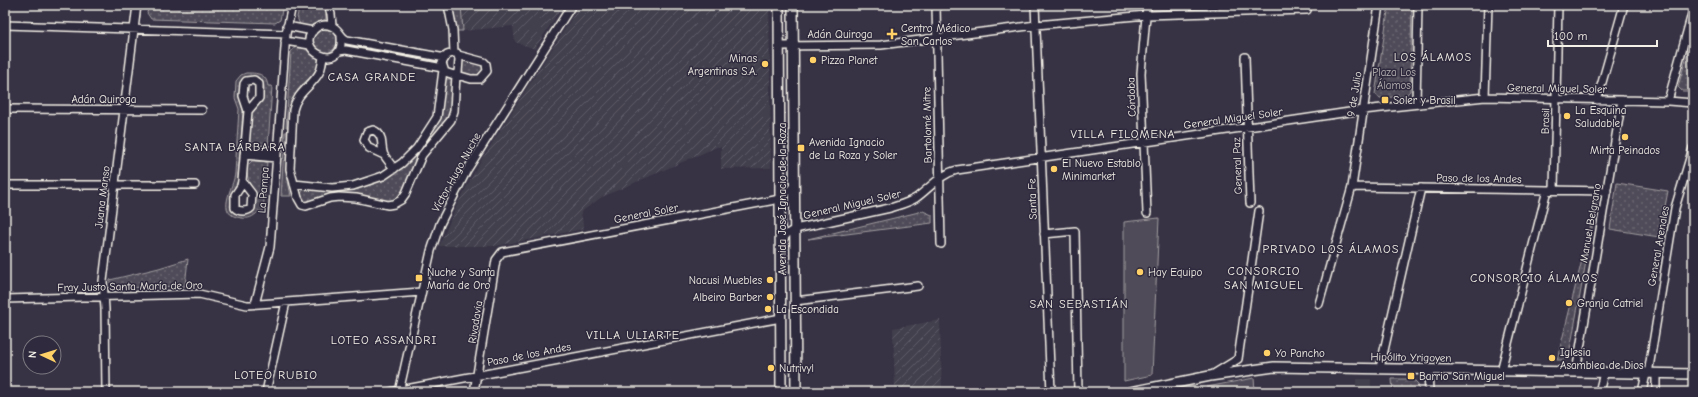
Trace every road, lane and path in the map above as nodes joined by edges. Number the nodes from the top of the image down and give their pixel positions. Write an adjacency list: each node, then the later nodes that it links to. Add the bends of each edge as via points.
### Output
1 (137, 5): 24 (street, Juana Manso)
2 (292, 5): 22 (street, La Pampa)
3 (328, 5): 23 (street)
4 (448, 5): 33 (street)
5 (572, 5): 84 (street, Víctor Hugo Nuche, via 467,170 435,237)
6 (778, 5): 30 (main road, Avenida José Ignacio de la Roza)
7 (793, 5): 31 (main road, Avenida José Ignacio de la Roza)
8 (936, 5): 28 (street, Bartolomé Mitre)
9 (1035, 5): 21 (street, Santa Fe)
10 (1147, 5): 19 (street, Córdoba)
11 (1379, 5): 49 (street, 9 de Julio)
12 (1418, 5): 45 (street)
13 (1488, 5): 39 (street)
14 (1558, 5): 40 (street, Brasil)
15 (1624, 5): 41 (street)
16 (1227, 8): 17 (street, Adán Quiroga); 19 (street, Adán Quiroga)
17 (1307, 8)
18 (1693, 10): 43 (street)
19 (1147, 14): 21 (street, Adán Quiroga); 54 (street, Córdoba, via 1141,74)
20 (5, 25): 24 (street)
21 (1036, 25): 28 (street, Adán Quiroga); 59 (street, Santa Fe)
22 (287, 26): 25 (street); 26 (street, La Pampa)
23 (332, 26): 25 (street, via 320,26); 27 (street)
24 (134, 29): 26 (street); 47 (street, Juana Manso)
25 (313, 31): 29 (street)
26 (285, 37): 29 (street); 52 (street, La Pampa)
27 (341, 37): 32 (street); 35 (street)
28 (936, 38): 31 (street, Adán Quiroga, via 881,45); 62 (street, Bartolomé Mitre)
29 (310, 45): 34 (street, via 314,52)
30 (779, 46): 31 (street, Adán Quiroga); 74 (main road, Avenida José Ignacio de la Roza)
31 (793, 46): 69 (main road, Avenida José Ignacio de la Roza)
32 (339, 51): 34 (street); 37 (street, via 346,50)
33 (456, 54): 35 (street, via 450,53); 38 (street); 38 (street, via 484,62 487,71 483,77 476,80)
34 (323, 57): 53 (street, via 319,73 296,100)
35 (444, 57): 37 (street)
36 (1245, 57): 51 (street, General Paz)
37 (443, 69): 38 (street, via 448,74); 60 (street, via 435,121 413,153)
38 (456, 75): 65 (street, via 451,120 422,155 406,193 398,202 388,205 339,197 304,206 298,198)
39 (1485, 97): 40 (street, General Miguel Soler); 45 (street, General Miguel Soler)
40 (1556, 99): 41 (street, General Miguel Soler); 72 (street, Brasil)
41 (1597, 100): 42 (street, General Miguel Soler)
42 (1622, 100): 43 (street, General Miguel Soler); 73 (street, Manuel Belgrano)
43 (1668, 101): 44 (street, General Miguel Soler)
44 (1691, 101)
45 (1416, 104): 49 (street, General Miguel Soler)
46 (5, 109): 47 (street, Adán Quiroga)
47 (124, 110): 48 (street, Adán Quiroga); 68 (street, Juana Manso)
48 (202, 110)
49 (1363, 110): 51 (street, General Miguel Soler); 70 (street, 9 de Julio)
50 (248, 111): 56 (street)
51 (1247, 126): 54 (street, General Miguel Soler); 75 (street, General Paz)
52 (279, 129): 53 (street); 57 (street, La Pampa)
53 (292, 130): 65 (street, via 290,164)
54 (1144, 142): 59 (street, General Miguel Soler); 77 (street, Córdoba)
55 (1693, 148): 61 (street, General Arenales)
56 (245, 152): 57 (street); 64 (street)
57 (277, 155): 89 (street, La Pampa, via 270,247)
58 (384, 155): 60 (street)
59 (1041, 158): 62 (street, General Miguel Soler, via 957,170); 79 (street, Santa Fe)
60 (394, 169): 65 (street, via 383,176 353,186 332,188)
61 (1685, 177): 63 (street); 97 (street, General Arenales, via 1675,208)
62 (939, 178): 78 (street, General Miguel Soler, via 904,204); 81 (street, Bartolomé Mitre)
63 (1693, 178)
64 (242, 181)
65 (294, 184)
66 (5, 185): 68 (street)
67 (195, 185): 68 (street)
68 (115, 186): 85 (street, Juana Manso, via 103,281)
69 (794, 186): 74 (street); 78 (main road, Avenida José Ignacio de la Roza)
70 (1352, 187): 71 (street, Paso de los Andes); 90 (street, 9 de Julio)
71 (1421, 188): 72 (street, Paso de los Andes); 92 (street)
72 (1551, 190): 73 (street, Paso de los Andes); 94 (street, Brasil)
73 (1607, 191): 95 (street, Manuel Belgrano)
74 (780, 199): 80 (main road, Avenida José Ignacio de la Roza); 82 (street, General Soler, via 503,251)
75 (1250, 203)
76 (1259, 211): 100 (street, via 1238,359)
77 (1147, 213)
78 (795, 229): 80 (street, General Miguel Soler); 87 (main road, Avenida José Ignacio de la Roza)
79 (1044, 234): 108 (street, Santa Fe); 109 (street, via 1075,231)
80 (780, 243): 91 (main road, Avenida José Ignacio de la Roza)
81 (941, 244)
82 (498, 256): 99 (street, Rivadavia)
83 (918, 286): 87 (street)
84 (421, 292): 88 (street, Fray Justo Santa María de Oro); 101 (street, Víctor Hugo Nuche)
85 (104, 296): 86 (street, Fray Justo Santa María de Oro); 89 (street, Fray Justo Santa María de Oro, via 199,294 247,305); 102 (street, Juana Manso)
86 (5, 299)
87 (795, 301): 107 (main road, Avenida José Ignacio de la Roza)
88 (286, 302): 89 (street, Fray Justo Santa María de Oro); 103 (street)
89 (255, 304)
90 (1318, 304)
91 (781, 318): 99 (street, Paso de los Andes); 106 (main road, Avenida José Ignacio de la Roza)
92 (1380, 368): 93 (main road, Hipólito Yrigoyen); 100 (main road, Hipólito Yrigoyen, via 1274,367)
93 (1428, 369): 94 (main road, Hipólito Yrigoyen); 111 (street)
94 (1501, 371): 95 (main road, Hipólito Yrigoyen)
95 (1576, 372): 96 (main road, Hipólito Yrigoyen)
96 (1604, 373): 97 (main road, Hipólito Yrigoyen); 112 (street)
97 (1650, 374): 98 (main road, Hipólito Yrigoyen); 113 (street); 114 (street)
98 (1693, 374)
99 (477, 375): 101 (street, Paso de los Andes); 105 (street, Rivadavia)
100 (1210, 376): 110 (main road, Hipólito Yrigoyen)
101 (399, 391): 104 (street, Paso de los Andes)
102 (106, 392)
103 (266, 392)
104 (390, 392)
105 (474, 392)
106 (781, 392)
107 (796, 392)
108 (1052, 392)
109 (1078, 392)
110 (1131, 392)
111 (1428, 392)
112 (1599, 392)
113 (1642, 392)
114 (1656, 392)

